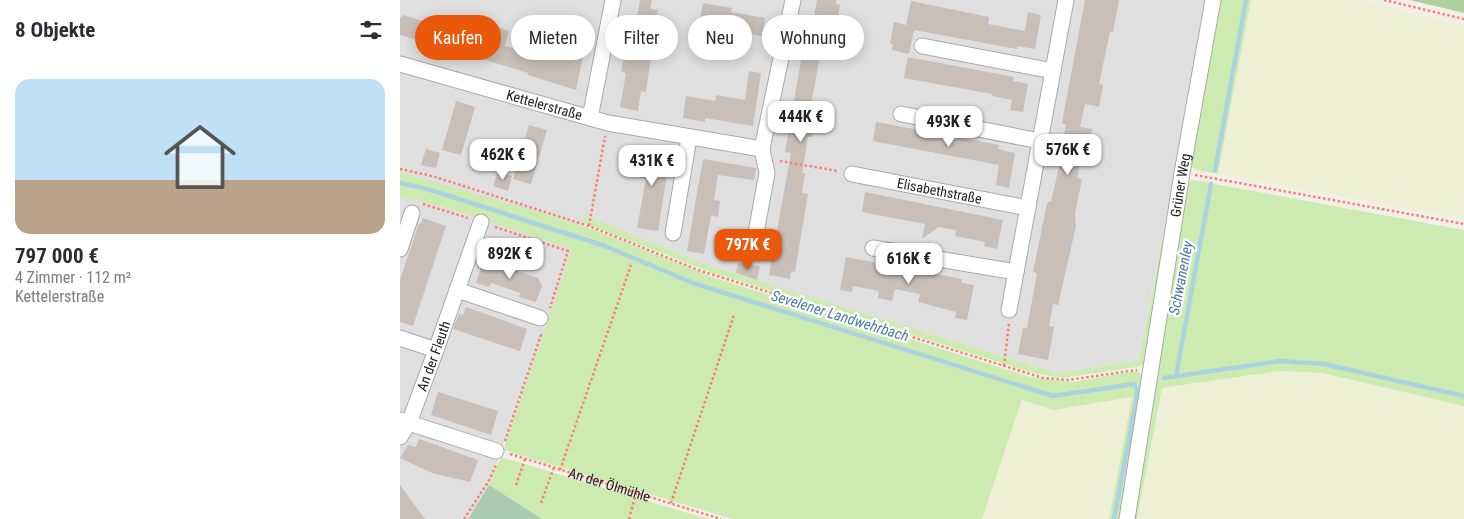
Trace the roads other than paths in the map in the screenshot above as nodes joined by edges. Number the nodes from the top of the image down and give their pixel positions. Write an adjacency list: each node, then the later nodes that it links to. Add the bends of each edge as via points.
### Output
1 (613, 0): 9 (street)
2 (793, 0): 12 (street)
3 (1066, 0): 7 (street)
4 (1213, 0): 30 (street, Grüner Weg)
5 (922, 46): 7 (street)
6 (400, 64): 9 (street, Kettelerstraße)
7 (1053, 71): 11 (street)
8 (901, 114): 11 (street)
9 (590, 118): 10 (street, Kettelerstraße)
10 (690, 138): 12 (street, Kettelerstraße); 17 (street)
11 (1040, 141): 15 (street)
12 (762, 150): 19 (street, via 767,173)
13 (852, 174): 15 (street, Elisabethstraße)
14 (414, 208): 20 (street)
15 (1028, 208): 21 (street)
16 (481, 222): 22 (street, An der Fleuth)
17 (673, 232)
18 (873, 248): 21 (street)
19 (754, 249)
20 (400, 250)
21 (1016, 272): 23 (street)
22 (458, 290): 24 (street); 26 (street, An der Fleuth)
23 (1009, 310)
24 (544, 319)
25 (400, 338): 26 (street)
26 (436, 350): 27 (street, An der Fleuth)
27 (404, 422): 28 (street, An der Fleuth); 29 (street)
28 (400, 437)
29 (499, 451)
30 (1127, 519)

